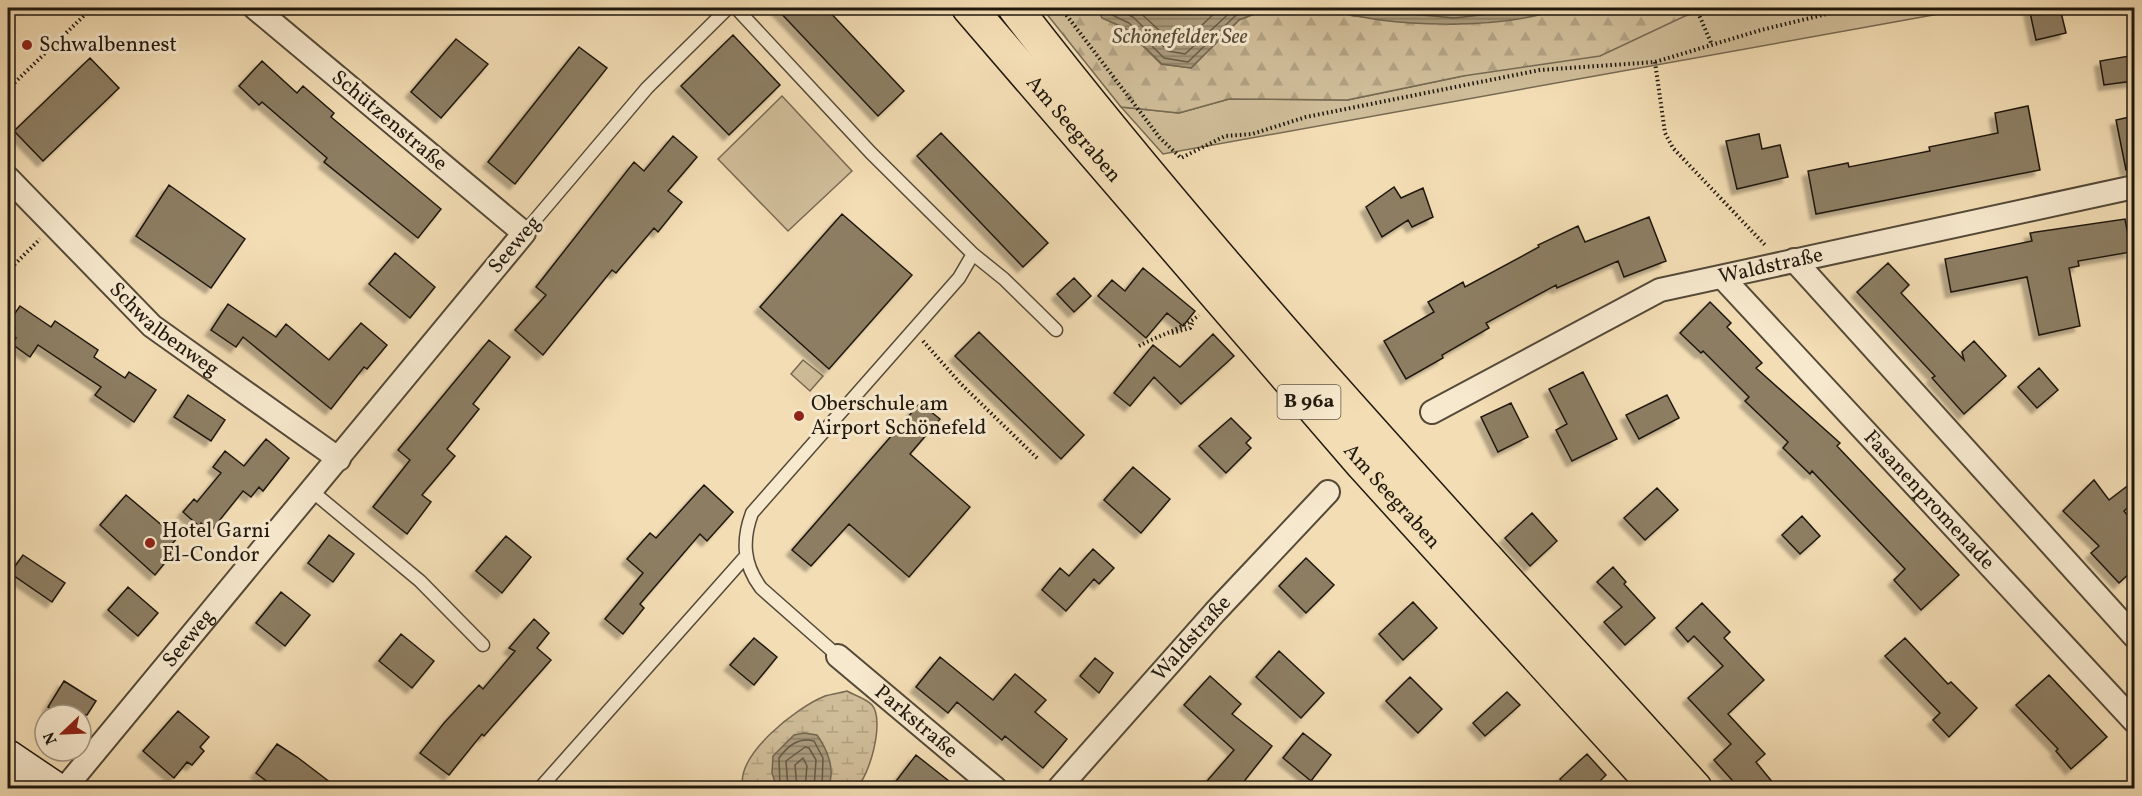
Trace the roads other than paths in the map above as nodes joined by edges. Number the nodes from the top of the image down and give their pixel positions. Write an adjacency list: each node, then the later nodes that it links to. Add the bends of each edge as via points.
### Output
1 (255, 8): 8 (street, Schützenstraße)
2 (728, 8): 8 (lane, Seeweg, via 647,88)
3 (736, 8): 9 (lane, via 871,153)
4 (969, 8): 28 (main road, Am Seegraben / B 96a, via 1363,465)
5 (1015, 8): 29 (main road, Am Seegraben / B 96a, via 1089,102 1296,346)
6 (8, 178): 14 (street, Schwalbenweg, via 152,326)
7 (2134, 187): 10 (street, Waldstraße)
8 (524, 233): 14 (street, Seeweg)
9 (973, 254): 12 (lane); 17 (lane, via 959,278 752,513)
10 (1788, 262): 11 (street, Waldstraße); 18 (street)
11 (1723, 278): 13 (street, Waldstraße, via 1660,290); 21 (street, Fasanenpromenade)
12 (1056, 330)
13 (1432, 412)
14 (339, 459): 15 (street, Seeweg)
15 (313, 492): 19 (lane, via 420,581); 24 (street, Seeweg)
16 (1328, 492): 27 (street, Waldstraße, via 1215,612)
17 (746, 556): 20 (lane, via 751,574 761,588); 25 (lane)
18 (2134, 636)
19 (483, 645)
20 (838, 656): 26 (street, Parkstraße)
21 (2134, 721)
22 (8, 757): 23 (street)
23 (54, 789)
24 (65, 789)
25 (540, 789)
26 (995, 789)
27 (1059, 789)
28 (1657, 789)
29 (1695, 789)

